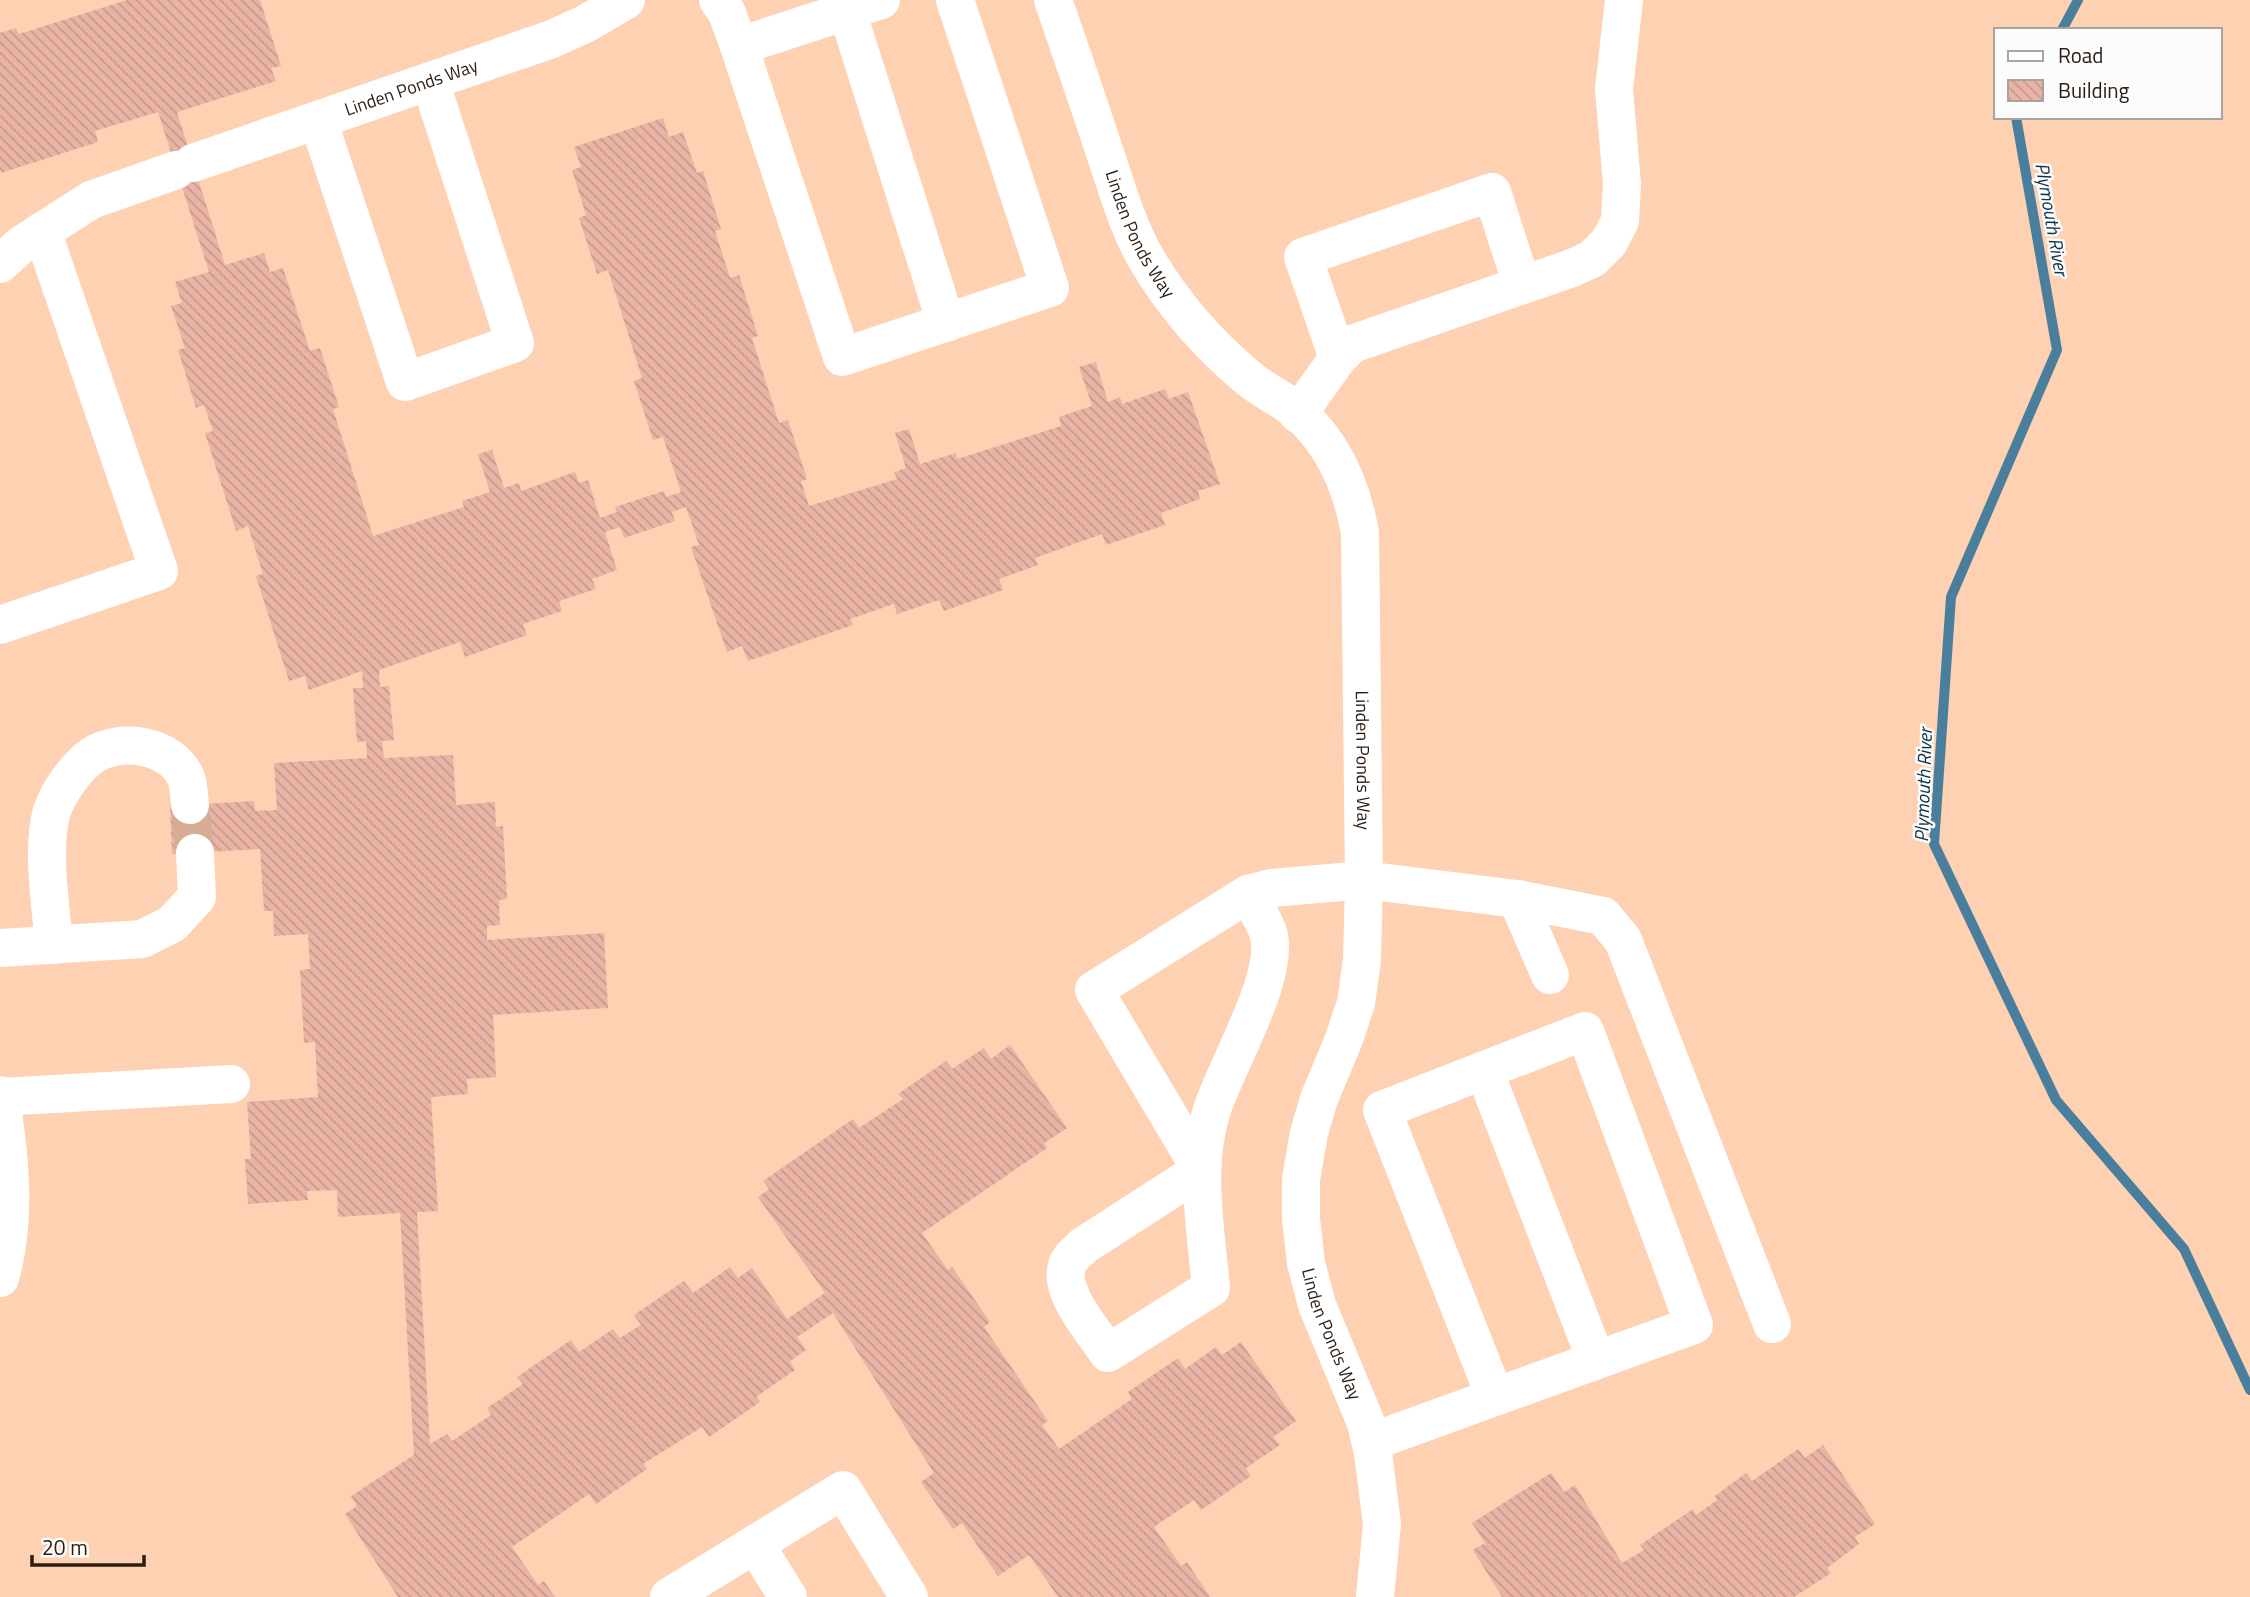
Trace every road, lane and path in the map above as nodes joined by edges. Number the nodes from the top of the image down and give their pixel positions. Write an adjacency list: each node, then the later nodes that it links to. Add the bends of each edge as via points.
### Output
1 (626, 0): 8 (street, Linden Ponds Way, via 552,39)
2 (718, 0): 7 (street)
3 (955, 0): 13 (street, via 1050,288)
4 (1053, 0): 15 (street, Linden Ponds Way, via 1127,218 1146,259 1208,343)
5 (1624, 0): 12 (street, via 1614,89 1622,184 1620,221 1609,242 1592,259)
6 (864, 6): 7 (street); 13 (street)
7 (738, 46): 13 (street, via 842,357)
8 (430, 81): 9 (street, Linden Ponds Way); 9 (street, via 515,343 405,382)
9 (318, 120): 10 (street, Linden Ponds Way, via 91,200)
10 (42, 231): 11 (street, Linden Ponds Way); 16 (street, via 159,571)
11 (0, 264)
12 (1522, 285): 14 (street, via 1352,345); 14 (street, via 1492,192 1303,257)
13 (946, 323)
14 (1338, 358): 15 (street)
15 (1298, 414): 19 (street, Linden Ponds Way, via 1314,428 1348,481 1360,533)
16 (0, 625)
17 (190, 805): 22 (street, via 187,779 175,761 153,748 121,745 94,755 70,778 52,811 47,855)
18 (195, 853): 22 (street, via 197,897 172,924 142,939)
19 (1364, 880): 20 (street); 21 (street); 33 (street, Linden Ponds Way, via 1356,1003 1309,1133 1301,1179 1301,1219 1317,1305)
20 (1248, 894): 28 (street, via 1268,934 1270,959 1210,1113); 28 (street, via 1094,990)
21 (1517, 899): 24 (street); 30 (street, via 1603,916 1623,940)
22 (54, 944): 23 (street)
23 (0, 948)
24 (1550, 975)
25 (1484, 1070): 31 (street); 31 (street, via 1585,1031 1694,1325); 32 (street, via 1382,1110)
26 (231, 1084): 27 (street)
27 (0, 1096): 29 (street, via 10,1181)
28 (1201, 1170): 28 (street, via 1211,1288 1108,1353 1069,1296 1066,1276 1070,1260 1083,1246)
29 (0, 1279)
30 (1772, 1324)
31 (1596, 1360): 32 (street)
32 (1495, 1397): 33 (street)
33 (1371, 1442): 38 (street, Linden Ponds Way, via 1382,1524)
34 (755, 1544): 35 (street); 36 (street); 37 (street, via 843,1490)
35 (669, 1597)
36 (788, 1597)
37 (909, 1597)
38 (1375, 1597)

